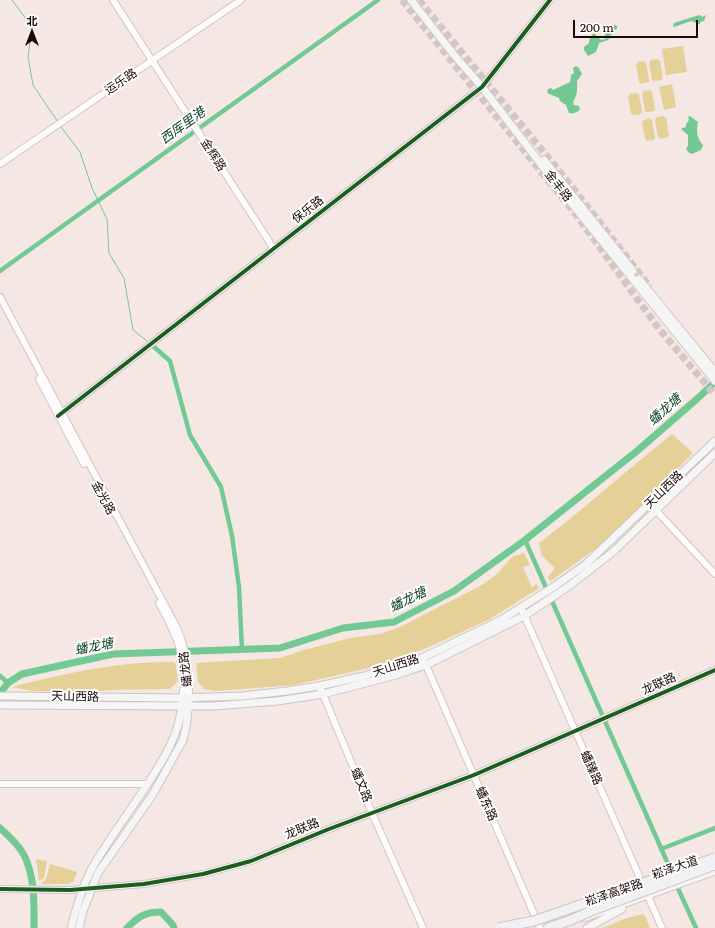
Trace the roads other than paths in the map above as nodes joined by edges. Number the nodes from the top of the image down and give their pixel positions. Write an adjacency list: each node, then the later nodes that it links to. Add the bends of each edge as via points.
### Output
1 (113, 0): 6 (street, 金辉路)
2 (241, 0): 6 (street, 运乐路)
3 (410, 0): 7 (main road, 金丰路, via 454,55)
4 (416, 0): 7 (main road, 金丰路)
5 (550, 0): 7 (street, 保乐路)
6 (152, 61): 8 (street, 运乐路); 9 (street, 金辉路)
7 (483, 86): 9 (street, 保乐路); 12 (main road, 金丰路, via 557,185)
8 (0, 164)
9 (274, 249): 14 (street, 保乐路)
10 (0, 297): 14 (street)
11 (0, 304): 14 (street)
12 (711, 370): 13 (main road, 金丰路)
13 (715, 381)
14 (59, 414): 29 (street, 蟠龙路, via 174,621 186,667)
15 (715, 441): 17 (main road, 天山西路)
16 (715, 453): 18 (main road, 天山西路)
17 (650, 504): 18 (street); 20 (main road, 天山西路)
18 (656, 511): 19 (street); 20 (main road, 天山西路, via 614,551)
19 (715, 574)
20 (557, 589): 21 (main road, 天山西路); 22 (main road, 天山西路, via 547,600)
21 (521, 608): 22 (street, 蟠臻路); 23 (main road, 天山西路)
22 (524, 616): 24 (main road, 天山西路); 32 (street, 蟠臻路)
23 (422, 658): 24 (street, 蟠东路); 26 (main road, 天山西路, via 364,676)
24 (426, 665): 27 (main road, 天山西路); 33 (street, 蟠东路)
25 (715, 670): 32 (street, 龙联路)
26 (319, 686): 27 (street, 蟠文路); 29 (main road, 天山西路, via 242,696)
27 (323, 694): 31 (main road, 天山西路, via 277,701); 36 (street, 蟠文路)
28 (2, 696): 29 (main road, 天山西路)
29 (185, 698): 31 (main road, 蟠龙路)
30 (0, 705): 31 (main road, 天山西路)
31 (185, 706): 35 (main road, 蟠龙路, via 171,745); 42 (main road, 蟠龙路, via 186,727 183,740 153,794 104,864)
32 (575, 731): 33 (street, 龙联路); 41 (street, 蟠臻路)
33 (474, 775): 36 (street, 龙联路); 46 (street, 蟠东路)
34 (0, 784): 35 (street)
35 (148, 784): 44 (main road, 蟠龙路, via 96,861)
36 (372, 813): 42 (street, 龙联路, via 251,861 203,874 144,884); 50 (street, 蟠文路)
37 (715, 854): 41 (main road, 崧泽大道)
38 (715, 858): 46 (highway, 崧泽高架路, bridge)
39 (715, 865): 47 (highway, 崧泽高架路, bridge)
40 (715, 871): 45 (main road, 崧泽大道)
41 (641, 880): 45 (street, 蟠臻路); 46 (main road, 崧泽大道)
42 (91, 888): 44 (street, 龙联路); 49 (main road, 蟠龙路)
43 (0, 889): 44 (street, 龙联路)
44 (83, 889): 48 (main road, 蟠龙路)
45 (648, 895): 55 (main road, 崧泽大道); 56 (main road); 57 (street, 蟠臻路)
46 (534, 918): 51 (highway, bridge); 52 (highway, 崧泽高架路, bridge); 53 (street, 蟠东路)
47 (571, 920): 54 (highway, 崧泽高架路); 55 (highway)
48 (72, 928)
49 (79, 928)
50 (423, 928)
51 (498, 928)
52 (512, 928)
53 (540, 928)
54 (548, 928)
55 (558, 928)
56 (587, 928)
57 (662, 928)

